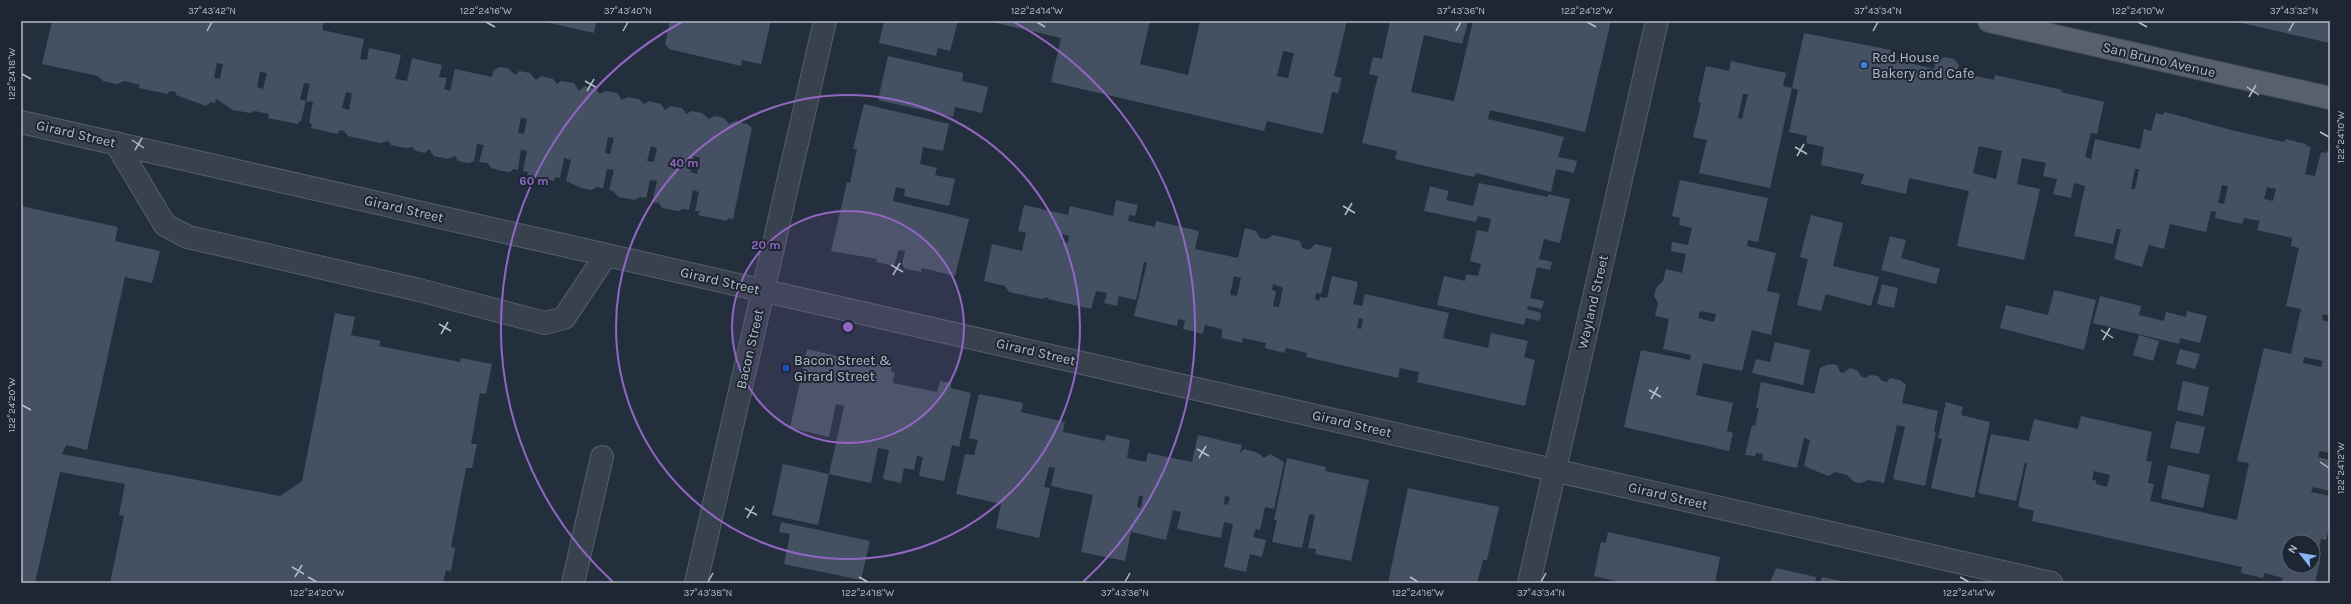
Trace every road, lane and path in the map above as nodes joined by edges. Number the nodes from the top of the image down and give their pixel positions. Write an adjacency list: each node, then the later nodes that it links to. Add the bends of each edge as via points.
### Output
1 (825, 21): 8 (street, Bacon Street)
2 (1657, 21): 10 (street, Wayland Street)
3 (1989, 21): 4 (main road, San Bruno Avenue)
4 (2330, 98)
5 (21, 122): 6 (street, Girard Street)
6 (116, 143): 7 (street, Girard Street); 7 (street, via 165,225 188,238 419,290 545,323 564,318)
7 (606, 255): 8 (street, Girard Street)
8 (764, 291): 10 (street, Girard Street); 12 (street, Bacon Street)
9 (602, 457): 11 (street)
10 (1554, 470): 13 (street, Wayland Street); 14 (street, Girard Street)
11 (573, 583)
12 (696, 583)
13 (1529, 583)
14 (2051, 583)

